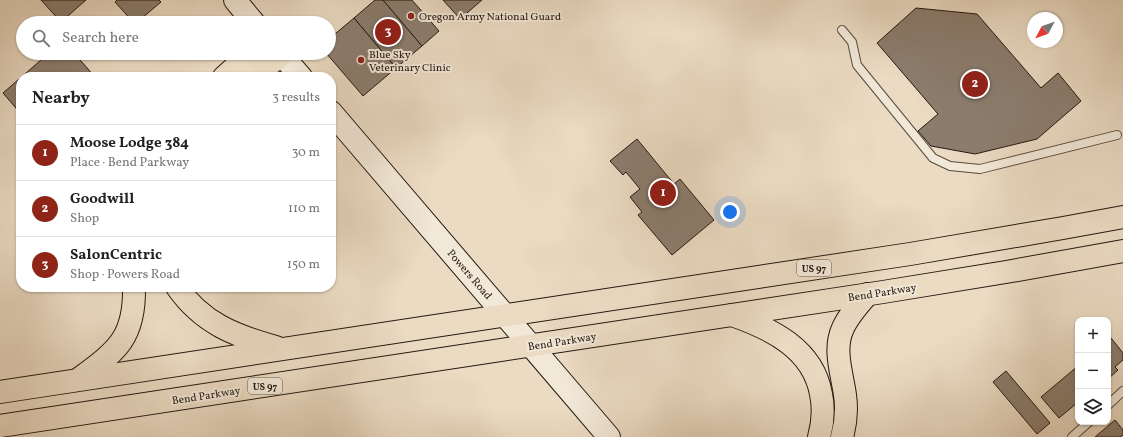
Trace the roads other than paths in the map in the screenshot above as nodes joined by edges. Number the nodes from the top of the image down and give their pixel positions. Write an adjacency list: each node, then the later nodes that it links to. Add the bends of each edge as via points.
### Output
1 (235, 0): 2 (main road)
2 (248, 16)
3 (842, 30): 11 (lane, via 852,42 857,65 933,158 950,166 980,169)
4 (243, 60): 7 (highway)
5 (274, 60): 8 (highway)
6 (286, 60): 9 (main road)
7 (230, 72)
8 (260, 72)
9 (296, 72)
10 (336, 118): 17 (main road, Powers Road)
11 (1117, 135)
12 (1123, 217): 17 (highway, US 97, via 910,254)
13 (1123, 251): 16 (highway, Bend Parkway / US 97)
14 (134, 292): 21 (highway, via 133,317 126,335 104,359)
15 (181, 292): 20 (highway, via 212,322 241,336)
16 (868, 294): 18 (highway, Bend Parkway / US 97); 29 (highway, via 846,322 839,340 846,411)
17 (504, 314): 19 (main road, Powers Road); 20 (highway, US 97)
18 (730, 315): 19 (highway, Bend Parkway / US 97); 28 (highway, via 759,325 780,336 808,361 817,379 822,402 823,419)
19 (530, 345): 26 (highway, Bend Parkway / US 97); 27 (main road, Powers Road)
20 (281, 349): 21 (highway, US 97)
21 (77, 380): 23 (highway, US 97)
22 (1123, 391): 24 (lane)
23 (0, 392)
24 (1111, 402)
25 (1086, 425): 30 (lane)
26 (0, 426)
27 (609, 437)
28 (819, 437)
29 (842, 437)
30 (1072, 437)

